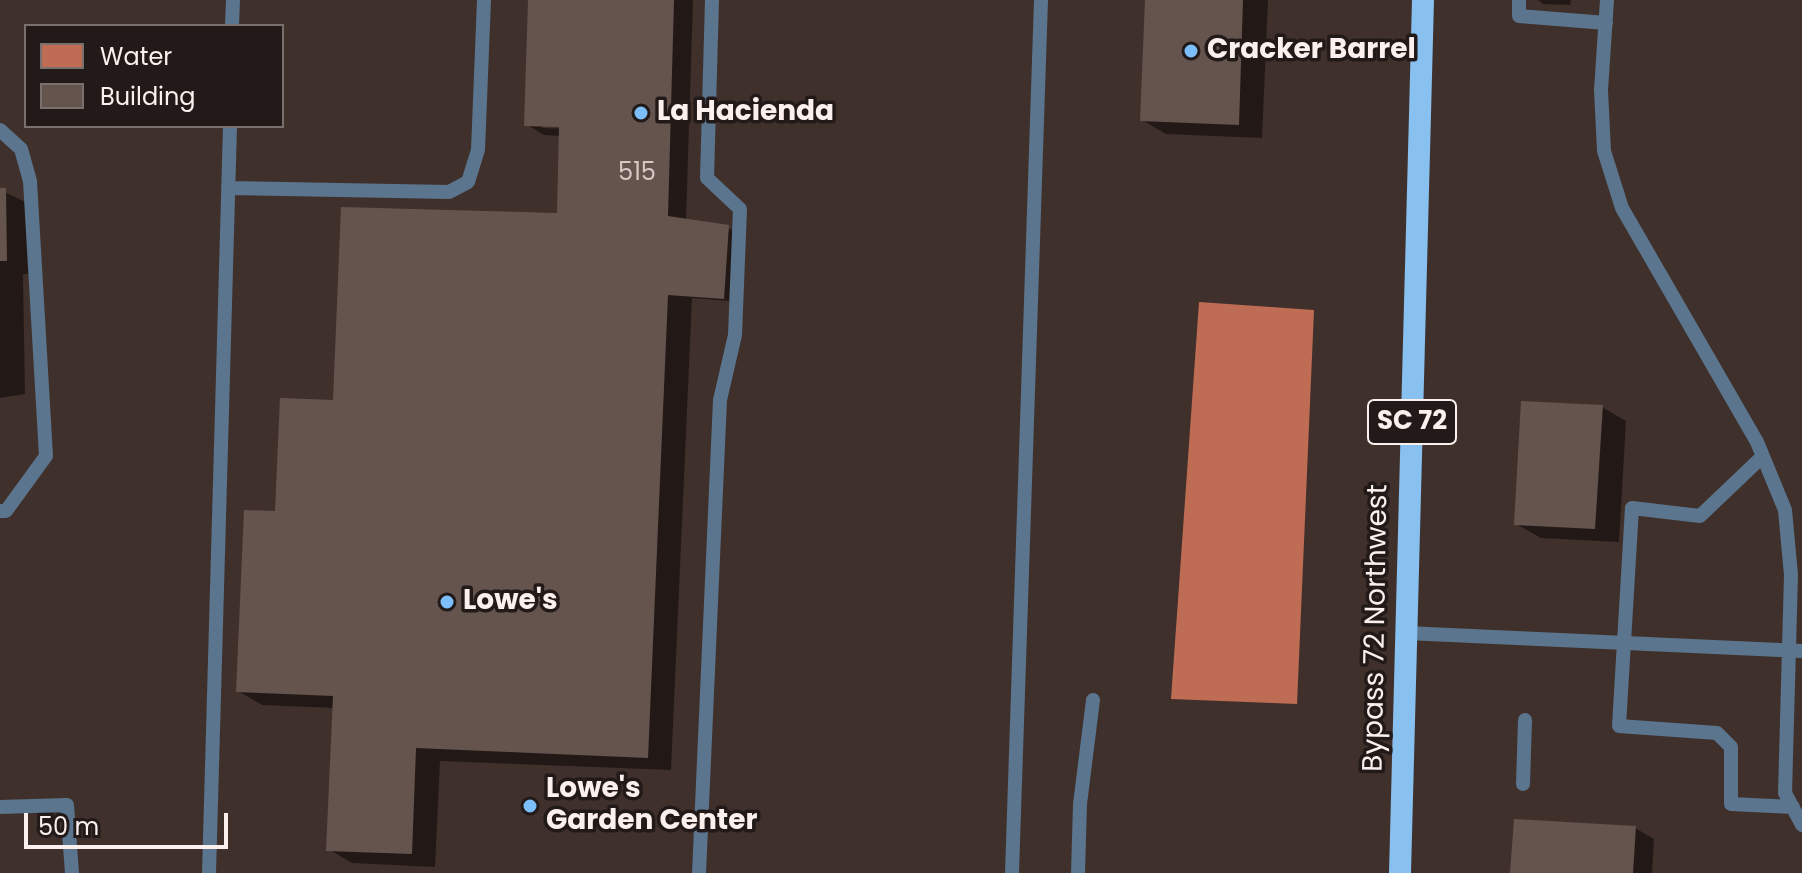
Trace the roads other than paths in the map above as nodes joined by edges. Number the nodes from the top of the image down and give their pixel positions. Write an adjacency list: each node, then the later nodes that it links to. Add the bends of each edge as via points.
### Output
1 (233, 0): 9 (lane)
2 (484, 0): 12 (lane, via 478,150 468,182 449,192)
3 (712, 0): 27 (lane, via 707,178 740,209 735,335 720,400)
4 (1041, 0): 28 (lane)
5 (1423, 0): 15 (highway, Bypass 72 Northwest / SC 72)
6 (1519, 0): 8 (lane, via 1519,16)
7 (1607, 0): 8 (lane)
8 (1606, 23): 13 (lane, via 1604,151 1622,208)
9 (232, 24)
10 (230, 128): 12 (lane)
11 (0, 130): 14 (lane, via 21,149 30,181 46,456 6,511)
12 (229, 188): 26 (lane)
13 (1763, 456): 16 (lane, via 1700,516 1632,508); 17 (lane, via 1785,510 1791,575)
14 (0, 511)
15 (1406, 633): 16 (lane); 30 (highway, Bypass 72 Northwest / SC 72)
16 (1624, 643): 17 (lane); 23 (lane, via 1619,726 1717,733 1731,747 1731,804)
17 (1786, 650): 18 (lane); 23 (lane, via 1785,793)
18 (1802, 651)
19 (1093, 700): 29 (lane)
20 (1525, 720): 21 (lane)
21 (1523, 784)
22 (0, 807): 25 (lane, via 67,805)
23 (1793, 807): 24 (lane)
24 (1802, 825)
25 (72, 873)
26 (209, 873)
27 (699, 873)
28 (1012, 873)
29 (1078, 873)
30 (1400, 873)

